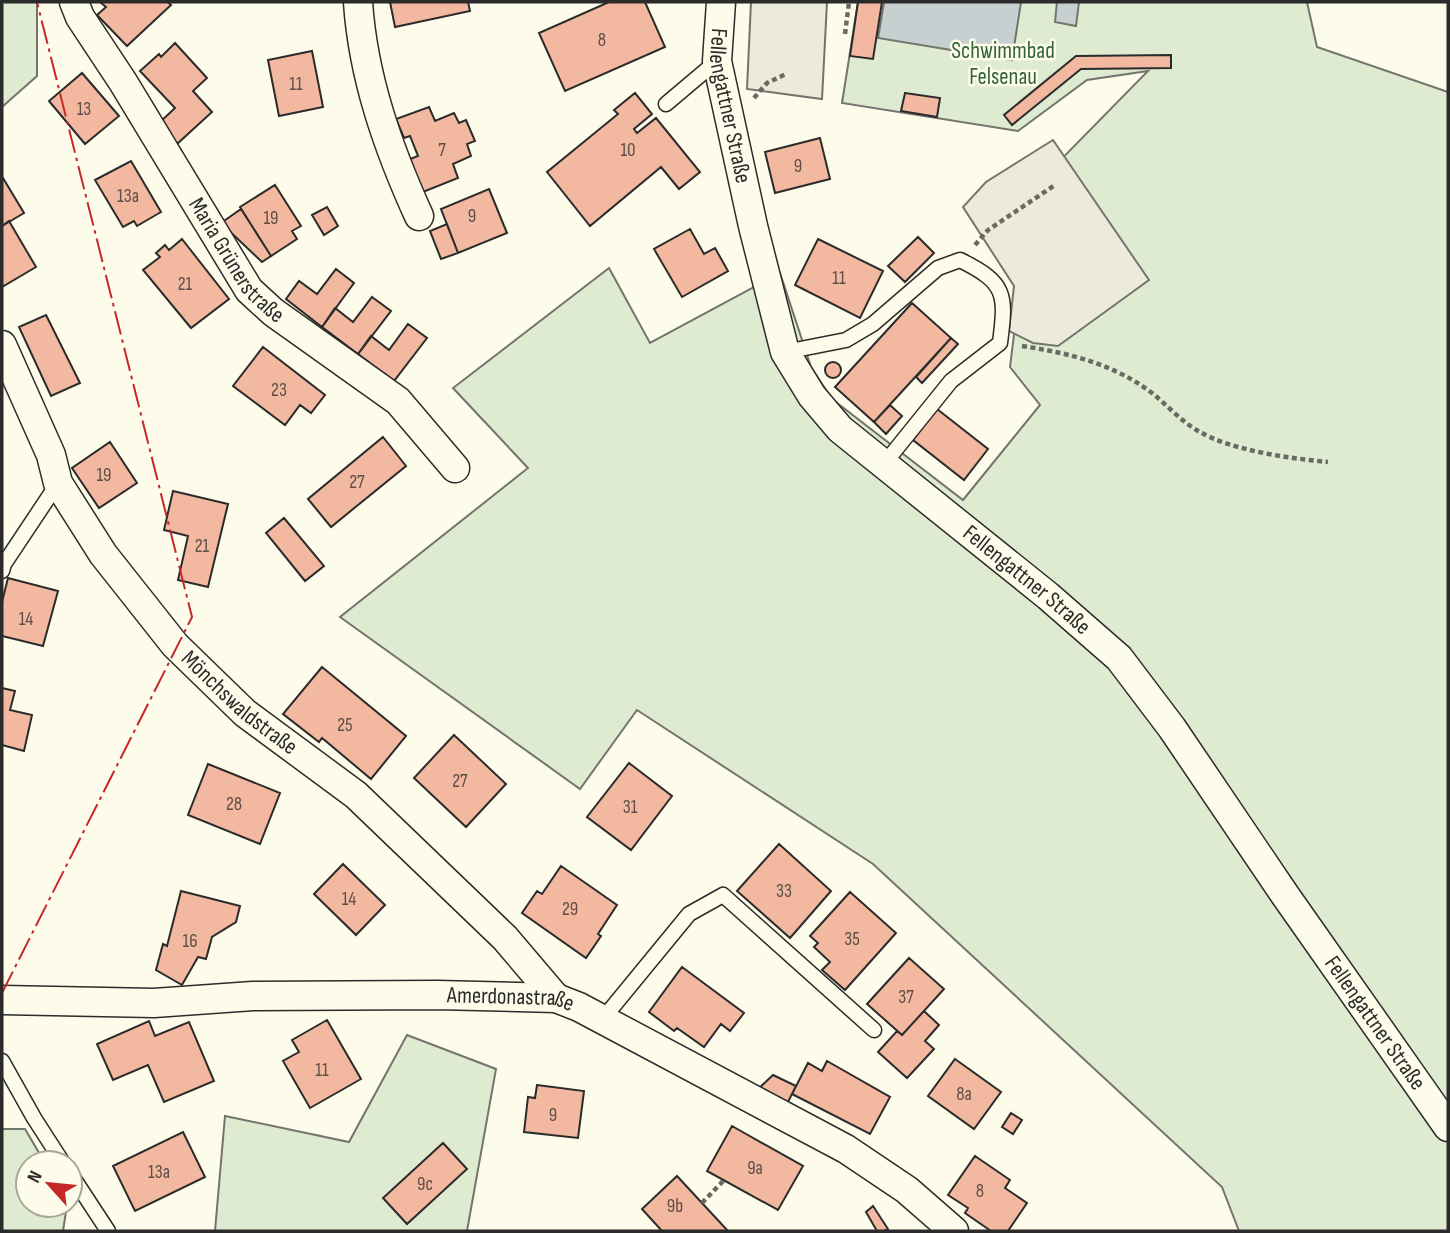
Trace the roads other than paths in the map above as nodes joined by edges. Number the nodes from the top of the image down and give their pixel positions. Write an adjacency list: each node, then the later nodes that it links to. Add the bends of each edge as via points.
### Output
1 (74, 2): 10 (street, Maria Grünerstraße, via 249,290 398,401)
2 (358, 2): 6 (street, via 360,43 373,93 397,168)
3 (721, 2): 4 (street, Fellengattner Straße)
4 (717, 61): 5 (lane); 8 (street, Fellengattner Straße)
5 (666, 104)
6 (419, 216)
7 (2, 346): 11 (street, Mönchswaldstraße, via 51,455)
8 (785, 352): 9 (street, Fellengattner Straße, via 811,396 840,429); 9 (lane, via 846,340 873,324 938,268 960,260 984,272 1003,296 1000,343 951,382)
9 (884, 464): 18 (street, Fellengattner Straße, via 1119,658)
10 (456, 468)
11 (58, 483): 12 (lane); 13 (street, Mönchswaldstraße, via 103,554 175,645 245,713 356,794 505,938)
12 (2, 571)
13 (556, 998): 14 (street, Amerdonastraße, via 253,996 154,1003); 15 (street, Amerdonastraße)
14 (2, 1000)
15 (602, 1020): 16 (lane, via 689,914 723,895); 22 (street, Amerdonastraße, via 846,1149)
16 (874, 1030)
17 (2, 1061): 19 (lane)
18 (1448, 1127)
19 (55, 1149)
20 (84, 1194): 21 (lane)
21 (108, 1231)
22 (954, 1231)

